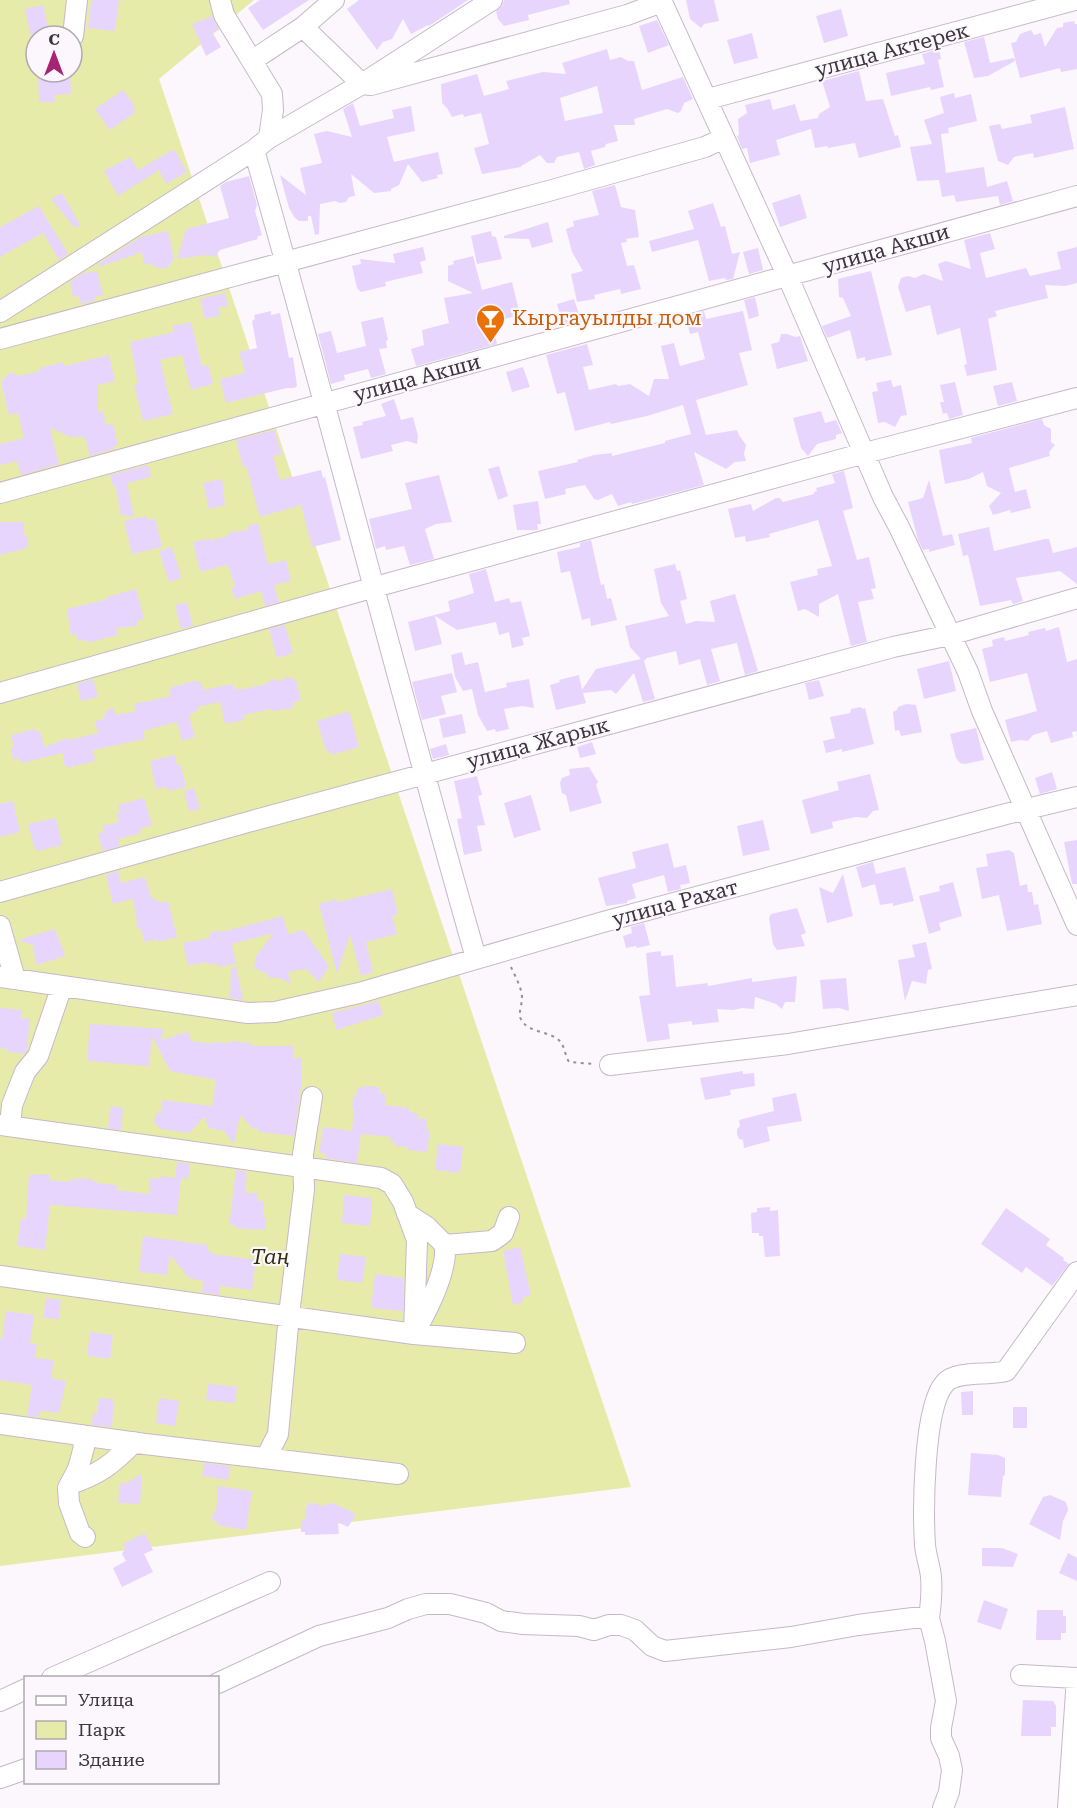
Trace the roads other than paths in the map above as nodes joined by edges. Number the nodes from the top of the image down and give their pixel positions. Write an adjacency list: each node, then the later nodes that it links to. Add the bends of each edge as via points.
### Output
1 (77, 0): 7 (street)
2 (220, 0): 9 (street, via 224,15)
3 (334, 0): 8 (street)
4 (492, 0): 10 (street)
5 (1075, 0): 12 (street, улица Актерек)
6 (662, 1): 10 (street, via 627,15 480,57 371,86); 12 (street)
7 (74, 24)
8 (303, 27): 9 (street); 10 (street)
9 (253, 60): 11 (street)
10 (362, 84): 13 (street)
11 (272, 94): 13 (street, via 284,104); 15 (street, via 273,110)
12 (708, 99): 14 (street)
13 (312, 113): 15 (street)
14 (724, 138): 17 (street, via 705,147); 18 (street)
15 (261, 144): 17 (street); 19 (street)
16 (1077, 195): 18 (street, улица Акши)
17 (286, 262): 20 (street); 22 (street)
18 (788, 277): 22 (street, улица Акши); 23 (street)
19 (0, 312)
20 (0, 339)
21 (1077, 398): 23 (street)
22 (324, 403): 24 (street, улица Акши); 25 (street)
23 (865, 453): 25 (street); 27 (street)
24 (0, 493)
25 (375, 586): 28 (street); 29 (street)
26 (1077, 598): 27 (street, улица Жарык)
27 (950, 635): 29 (street, улица Жарык); 31 (street)
28 (0, 693)
29 (424, 774): 32 (street, улица Жарык); 35 (street)
30 (1077, 796): 31 (street, улица Рахат)
31 (1027, 810): 33 (street); 35 (street, улица Рахат)
32 (0, 892)
33 (1077, 925)
34 (0, 926): 36 (street)
35 (476, 958): 37 (street, улица Рахат, via 360,993 275,1012 248,1013)
36 (7, 978): 37 (street, улица Рахат)
37 (62, 986): 41 (street, via 38,1056 25,1072)
38 (1077, 995): 39 (street, via 788,1044)
39 (610, 1065)
40 (312, 1097): 42 (street)
41 (5, 1125): 42 (street)
42 (302, 1167): 43 (street, via 381,1178 392,1184); 48 (street, via 304,1189)
43 (407, 1214): 45 (street); 49 (street, via 417,1240)
44 (509, 1218): 45 (street, via 503,1233 492,1241)
45 (445, 1245): 49 (street, via 446,1258 436,1287)
46 (1077, 1272): 59 (street, via 1006,1371 994,1375 964,1374 945,1382 936,1402 927,1454)
47 (0, 1276): 48 (street)
48 (289, 1316): 49 (street); 54 (street, via 278,1434)
49 (414, 1334): 50 (street)
50 (515, 1342)
51 (0, 1424): 52 (street)
52 (82, 1435): 53 (street); 56 (street, via 84,1447)
53 (134, 1442): 54 (street); 56 (street, via 108,1467)
54 (266, 1458): 55 (street)
55 (398, 1474)
56 (70, 1484): 57 (street, via 69,1503)
57 (85, 1537)
58 (270, 1582): 61 (street)
59 (929, 1618): 63 (street, via 665,1651 621,1625 594,1629 523,1624 450,1604 426,1604 319,1636); 68 (street, via 946,1701 941,1738 952,1770)
60 (1021, 1675): 62 (street)
61 (54, 1676)
62 (1077, 1678): 69 (street)
63 (219, 1683)
64 (24, 1690): 65 (street)
65 (0, 1701)
66 (24, 1770): 67 (street)
67 (0, 1778)
68 (943, 1808)
69 (1068, 1808)

